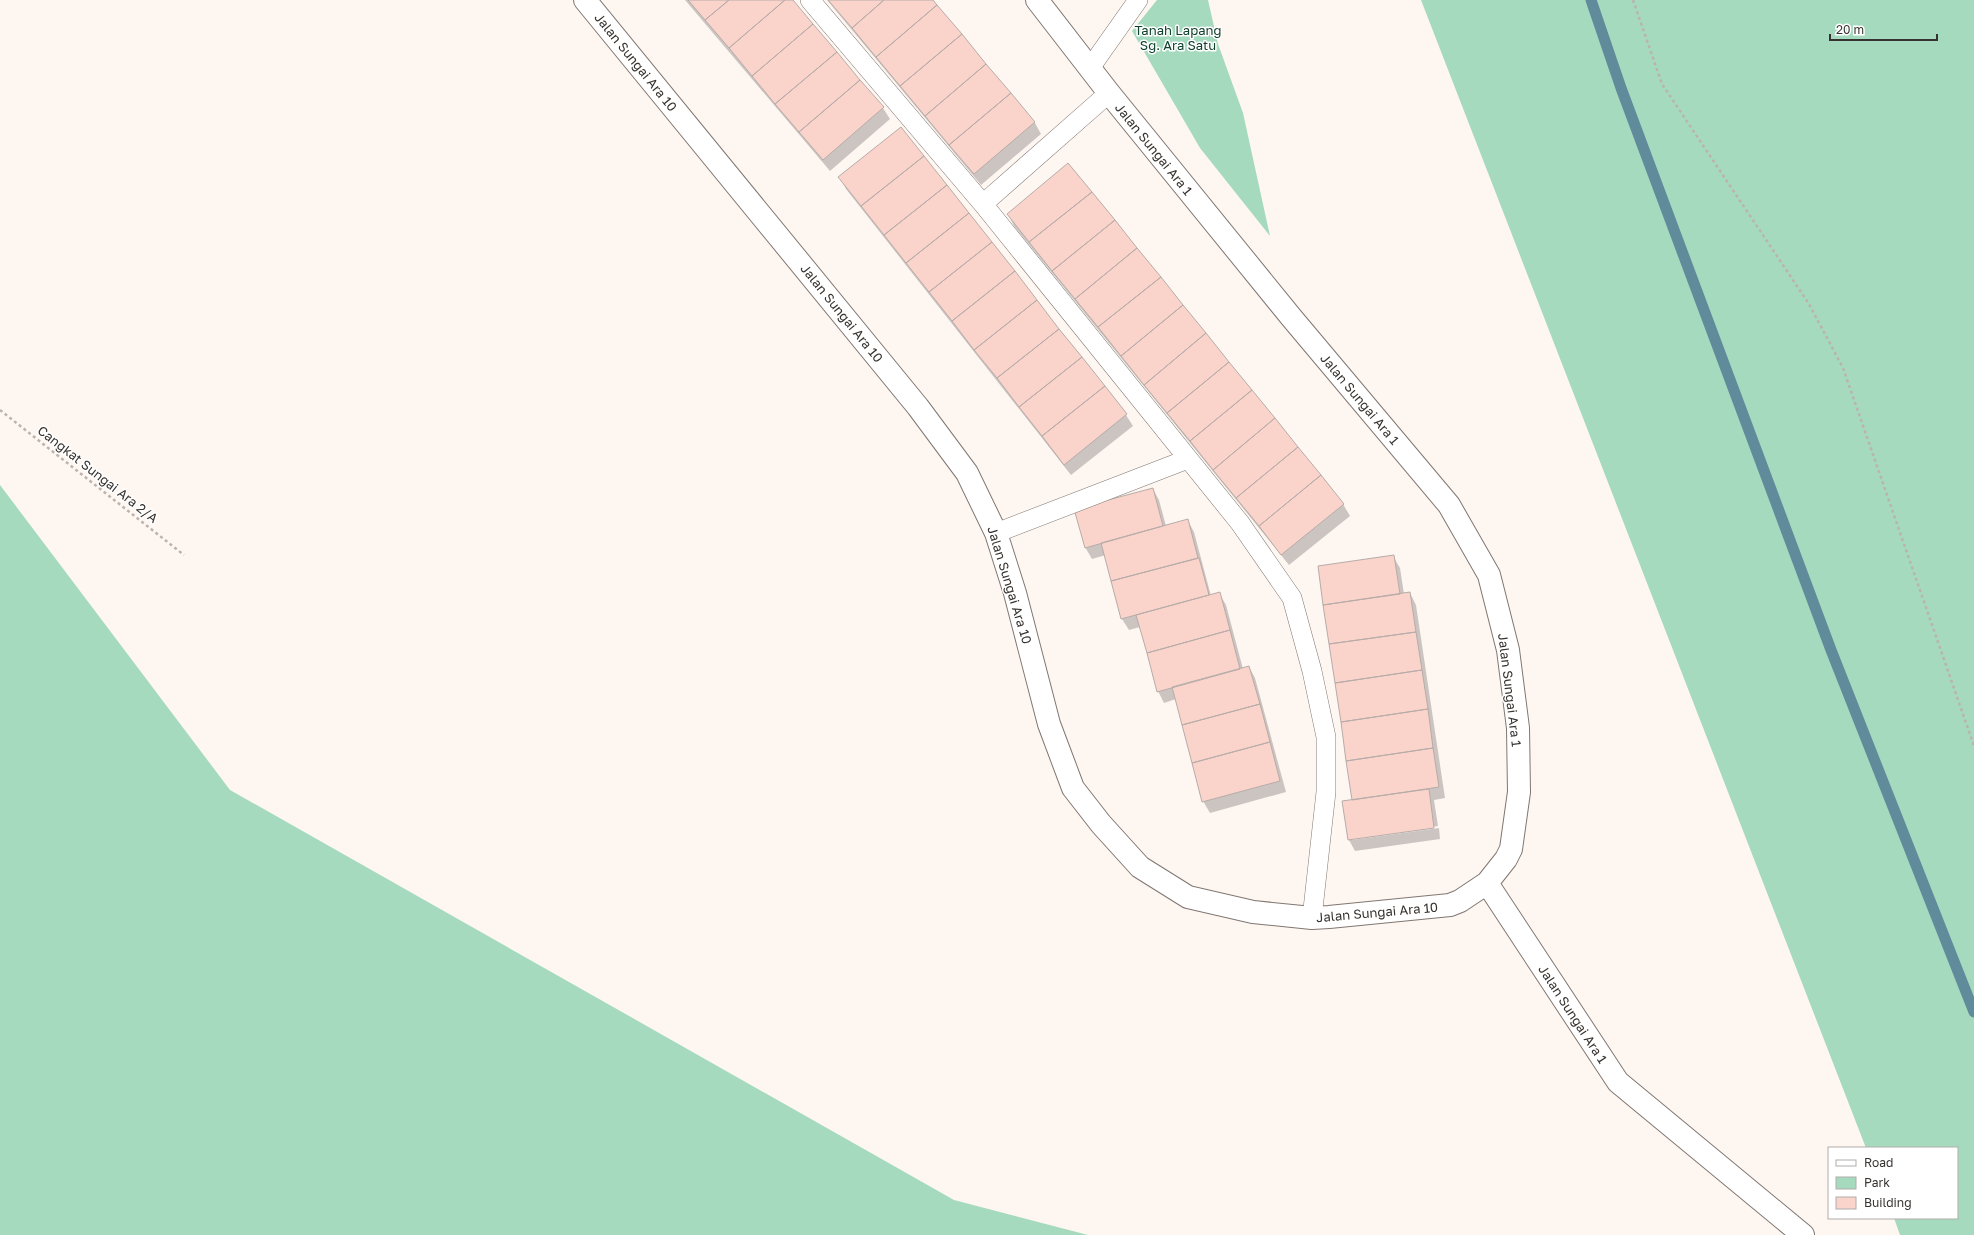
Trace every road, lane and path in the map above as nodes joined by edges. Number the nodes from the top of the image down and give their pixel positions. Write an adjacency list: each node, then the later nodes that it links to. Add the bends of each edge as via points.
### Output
1 (585, 0): 11 (street, Jalan Sungai Ara 10, via 918,407 967,473)
2 (810, 0): 8 (lane)
3 (1037, 0): 6 (street, Jalan Sungai Ara 1)
4 (1138, 0): 6 (lane)
5 (1633, 0): 13 (path, via 1662,84 1809,304 1843,368)
6 (1090, 68): 7 (street, Jalan Sungai Ara 1)
7 (1109, 93): 8 (lane); 14 (street, Jalan Sungai Ara 1, via 1291,317 1449,505 1489,575 1508,650 1518,728 1519,792 1511,849)
8 (983, 204): 10 (lane)
9 (0, 410): 12 (path, Cangkat Sungai Ara 2/A)
10 (1188, 459): 11 (lane); 15 (lane, via 1240,523 1292,598 1312,671 1326,737 1326,792)
11 (996, 533): 15 (street, Jalan Sungai Ara 10, via 1015,593 1049,724 1073,788 1101,824 1140,867 1188,897 1253,912)
12 (184, 555)
13 (1974, 746)
14 (1487, 883): 15 (street, Jalan Sungai Ara 10, via 1450,905); 16 (street, Jalan Sungai Ara 1, via 1618,1082)
15 (1312, 918)
16 (1803, 1235)

